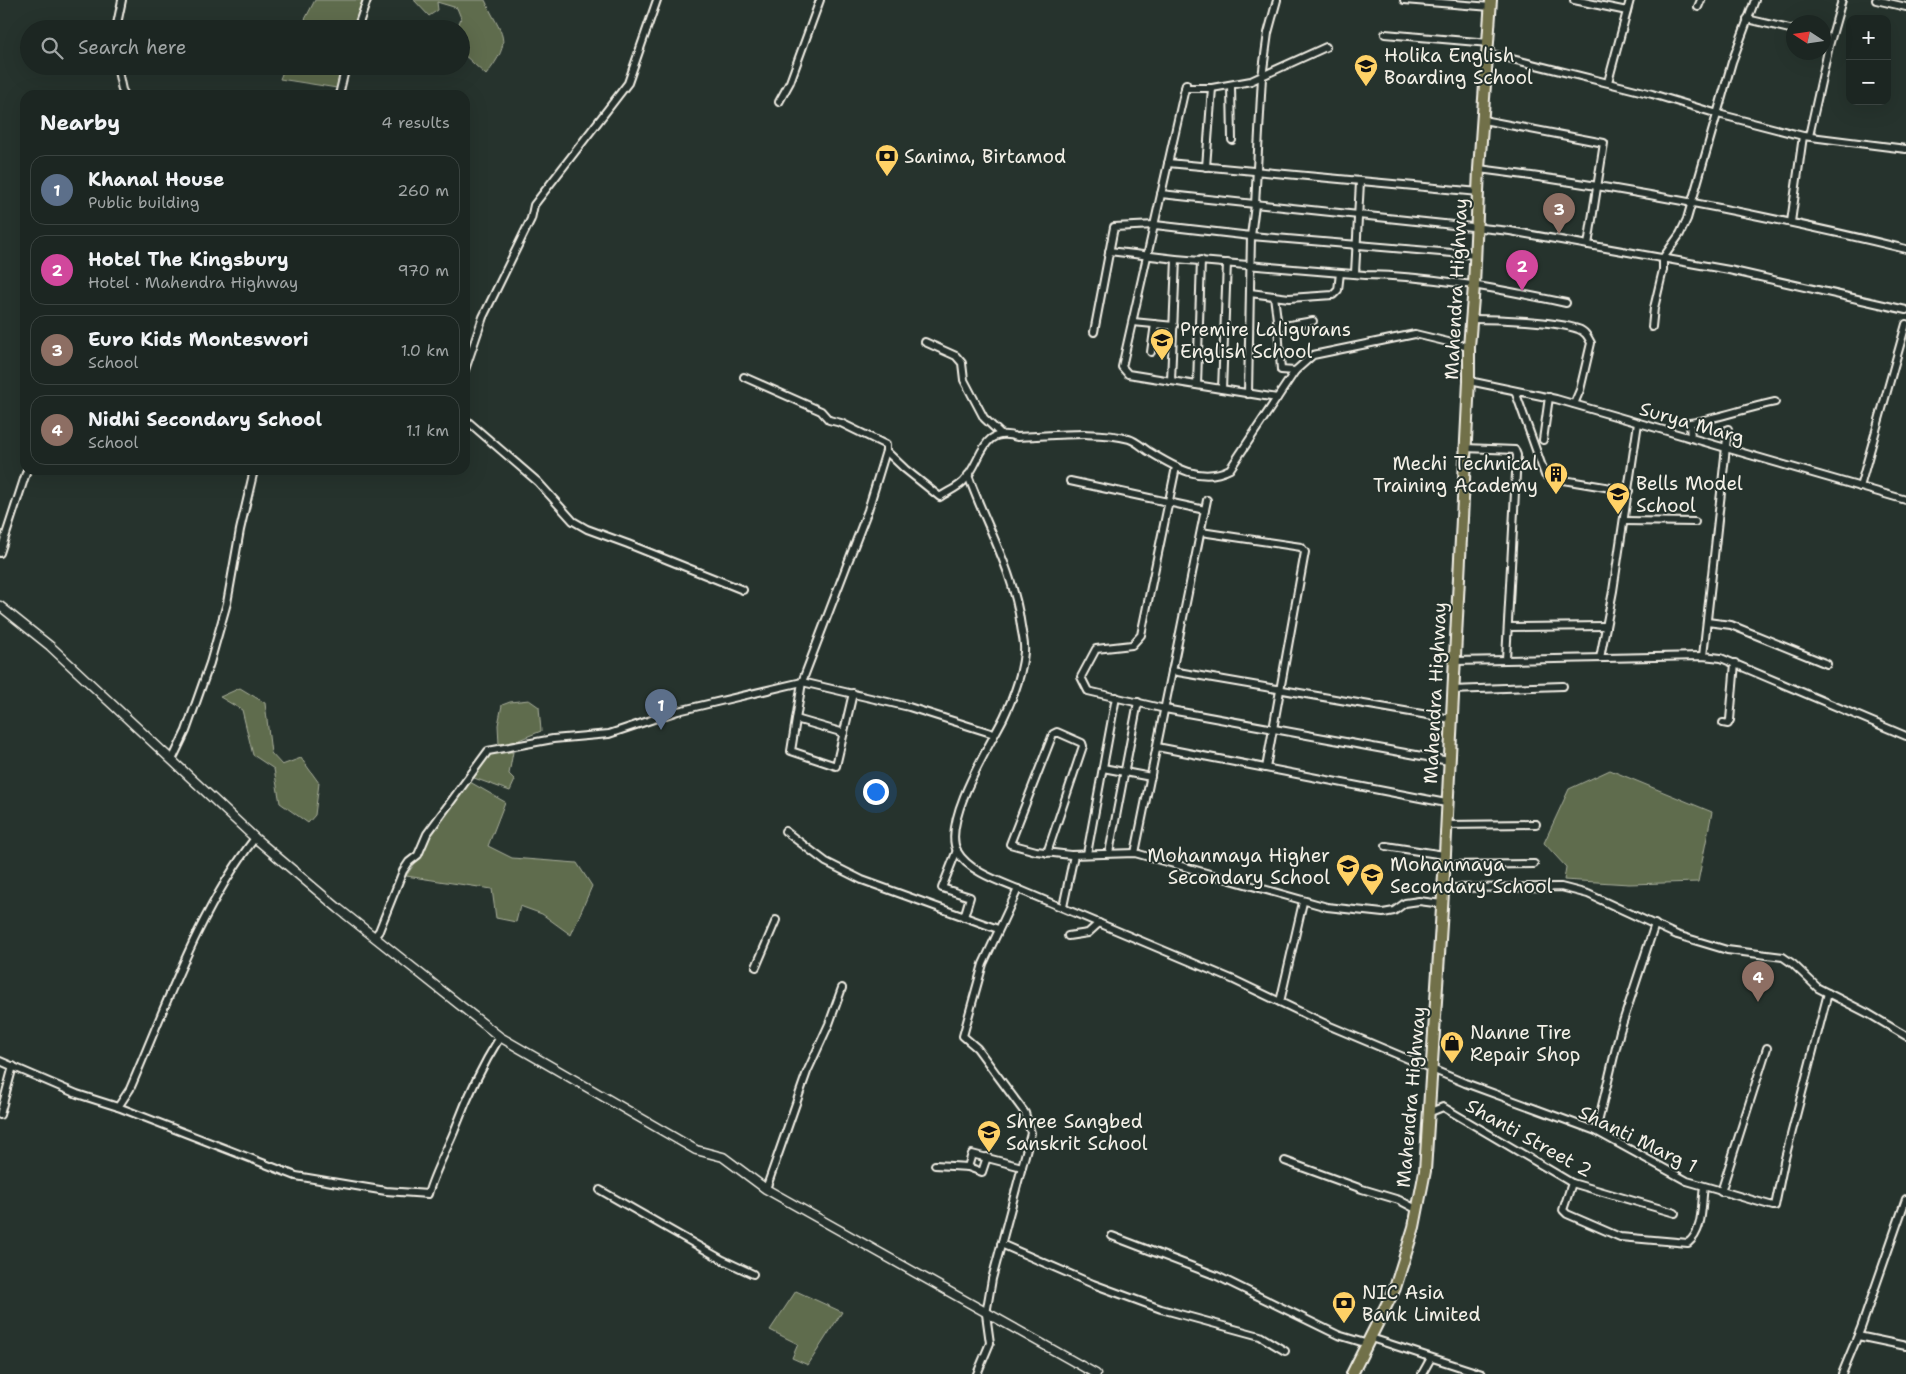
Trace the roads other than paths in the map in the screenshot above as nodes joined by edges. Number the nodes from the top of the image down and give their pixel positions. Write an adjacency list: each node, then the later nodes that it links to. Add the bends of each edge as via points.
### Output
1 (122, 0): 18 (street)
2 (367, 0): 19 (street)
3 (657, 0): 83 (street, via 628,84 534,205 531,219 484,317)
4 (820, 0): 32 (street, via 790,82)
5 (1276, 0): 26 (street)
6 (1404, 0): 13 (street)
7 (1574, 0): 16 (street)
8 (1630, 0): 16 (street)
9 (1701, 0): 15 (street)
10 (1755, 0): 17 (street)
11 (1842, 0): 35 (street)
12 (1876, 0): 14 (street)
13 (1491, 4): 23 (highway, Mahendra Highway)
14 (1906, 7)
15 (1698, 8)
16 (1627, 11): 27 (street)
17 (1747, 19): 20 (street); 33 (street)
18 (118, 20)
19 (360, 20)
20 (1786, 28)
21 (1385, 34): 23 (street)
22 (1326, 47): 26 (street)
23 (1488, 48): 27 (street); 34 (highway, Mahendra Highway)
24 (119, 75): 30 (street)
25 (344, 75): 31 (street)
26 (1262, 77): 28 (street); 41 (street)
27 (1608, 82): 33 (street)
28 (1231, 85): 29 (street); 36 (street)
29 (1212, 88): 38 (street, via 1186,86); 39 (street)
30 (122, 90)
31 (340, 90)
32 (779, 102)
33 (1718, 114): 35 (street); 46 (street)
34 (1483, 120): 40 (highway, Mahendra Highway); 43 (street, via 1600,141 1604,148)
35 (1806, 136): 37 (street); 49 (street)
36 (1232, 140)
37 (1906, 149)
38 (1168, 163): 39 (street); 45 (street)
39 (1206, 167): 41 (street)
40 (1480, 169): 43 (street); 44 (highway, Mahendra Highway)
41 (1256, 172): 42 (street); 47 (street)
42 (1360, 182): 44 (street); 48 (street)
43 (1598, 185): 46 (street); 53 (street)
44 (1479, 192): 51 (highway, Mahendra Highway)
45 (1162, 194): 47 (street); 50 (street)
46 (1691, 203): 49 (street); 59 (street, via 1680,234)
47 (1255, 205): 48 (street); 52 (street)
48 (1359, 213): 51 (street); 54 (street)
49 (1791, 222): 55 (street)
50 (1155, 225): 52 (street); 56 (street, via 1114,227); 58 (street)
51 (1477, 226): 53 (street); 57 (highway, Mahendra Highway)
52 (1251, 236): 54 (street); 63 (street)
53 (1588, 244): 59 (street)
54 (1356, 245): 57 (street); 65 (street)
55 (1906, 249)
56 (1109, 251): 58 (street); 79 (street)
57 (1476, 255): 66 (highway, Mahendra Highway)
58 (1146, 256): 60 (street); 73 (street)
59 (1663, 258): 70 (street); 78 (street)
60 (1176, 259): 61 (street); 76 (street)
61 (1201, 260): 62 (street); 88 (street)
62 (1226, 263): 63 (street); 89 (street)
63 (1251, 265): 64 (street); 67 (street)
64 (1340, 273): 65 (street); 68 (street, via 1338,290 1333,295 1318,298)
65 (1355, 273): 66 (street)
66 (1474, 286): 69 (street); 71 (highway, Mahendra Highway)
67 (1250, 292): 68 (street); 91 (street)
68 (1274, 296): 77 (street)
69 (1566, 303)
70 (1906, 310)
71 (1472, 320): 81 (highway, Mahendra Highway); 95 (street, via 1547,324 1586,333 1591,343)
72 (1313, 321): 77 (street)
73 (1133, 322): 74 (street); 86 (street, via 1122,367 1128,374)
74 (1155, 324): 76 (street); 82 (street)
75 (1906, 324): 110 (street)
76 (1174, 326): 86 (street)
77 (1278, 327): 84 (street, via 1281,370)
78 (1652, 327)
79 (1094, 332)
80 (925, 342): 99 (street, via 956,356 962,363 964,380 984,418)
81 (1469, 347): 84 (street, via 1415,334 1404,335 1313,355); 87 (highway, Mahendra Highway)
82 (1151, 352)
83 (470, 356)
84 (1295, 370): 93 (street)
85 (744, 377): 104 (street, via 821,411 829,420 886,445)
86 (1171, 381): 88 (street)
87 (1469, 381): 90 (street, Surya Marg); 103 (highway, Mahendra Highway)
88 (1197, 385): 89 (street)
89 (1222, 389): 91 (street)
90 (1515, 390): 92 (street, Surya Marg); 111 (street, via 1545,475)
91 (1248, 394): 93 (street)
92 (1549, 397): 95 (street, Surya Marg); 101 (street)
93 (1277, 398): 105 (street, via 1230,469 1218,475 1201,476)
94 (1775, 402): 100 (street, via 1690,423)
95 (1574, 404): 97 (street, Surya Marg)
96 (470, 423): 120 (street, via 538,482 573,521 587,530)
97 (1638, 423): 100 (street, Surya Marg); 111 (street)
98 (1728, 429): 102 (street)
99 (1002, 434): 105 (street, via 1131,439); 108 (street, via 989,439)
100 (1691, 438): 102 (street, Surya Marg)
101 (1544, 440)
102 (1725, 447): 110 (street, Surya Marg); 122 (street)
103 (1465, 448): 124 (street, via 1515,450 1518,455); 128 (highway, Mahendra Highway)
104 (886, 451): 108 (street, via 940,497); 132 (street, via 868,510)
105 (1176, 467): 114 (street)
106 (25, 475): 119 (street)
107 (253, 475): 148 (street, via 215,646)
108 (968, 476): 145 (street, via 1011,579 1024,650 1020,678)
109 (1070, 481): 114 (street)
110 (1860, 487): 113 (street, Surya Marg)
111 (1629, 492): 116 (street)
112 (1207, 500): 115 (street)
113 (1906, 500)
114 (1169, 502): 115 (street); 137 (street, via 1141,635 1132,645 1096,650 1081,677 1088,691)
115 (1205, 510): 118 (street)
116 (1624, 521): 117 (street); 123 (street)
117 (1695, 522)
118 (1201, 532): 131 (street); 134 (street, via 1304,549)
119 (0, 553)
120 (743, 590)
121 (0, 606): 148 (street, via 50,646)
122 (1707, 622): 125 (street); 130 (street, via 1731,625)
123 (1606, 626): 124 (street); 126 (street)
124 (1508, 628): 127 (street)
125 (1703, 656): 126 (street); 129 (street)
126 (1600, 658): 127 (street)
127 (1506, 659): 128 (street)
128 (1454, 661): 135 (highway, Mahendra Highway)
129 (1735, 663): 142 (street, via 1730,720 1728,724); 146 (street)
130 (1827, 664)
131 (1172, 671): 134 (street); 139 (street)
132 (802, 682): 136 (street); 140 (street); 179 (street, via 678,711 609,734 553,739 488,751 427,834 418,855 403,871)
133 (1563, 686): 135 (street)
134 (1281, 688): 141 (street); 143 (street)
135 (1452, 690): 141 (highway, Mahendra Highway)
136 (853, 693): 144 (street); 145 (street)
137 (1116, 697): 138 (street); 150 (street)
138 (1138, 702): 139 (street); 152 (street)
139 (1165, 709): 143 (street); 147 (street)
140 (796, 719): 144 (street); 144 (street, via 792,751 836,766)
141 (1451, 719): 149 (highway, Mahendra Highway)
142 (1723, 723)
143 (1273, 728): 149 (street); 151 (street)
144 (844, 733)
145 (994, 734): 160 (street, via 958,812)
146 (1906, 736)
147 (1157, 747): 151 (street); 153 (street)
148 (172, 760): 158 (street)
149 (1450, 761): 154 (highway, Mahendra Highway)
150 (1103, 768): 152 (street); 164 (street)
151 (1266, 768): 154 (street)
152 (1125, 772): 153 (street); 162 (street)
153 (1151, 777): 163 (street)
154 (1446, 803): 156 (highway, Mahendra Highway)
155 (1536, 824): 156 (street)
156 (1445, 825): 166 (highway, Mahendra Highway)
157 (785, 831): 173 (street, via 826,862 862,880)
158 (254, 838): 179 (street); 190 (street, via 231,869 208,910 130,1089)
159 (1386, 846): 166 (street)
160 (957, 850): 169 (street, Shanti Marg 1, via 970,864 990,877); 173 (street, via 942,888 970,897)
161 (1047, 853): 161 (street, via 1010,844 1053,734 1057,732 1083,746); 165 (street)
162 (1109, 853): 163 (street); 164 (street)
163 (1136, 853): 170 (street)
164 (1086, 854): 165 (street)
165 (1074, 855): 172 (street)
166 (1444, 860): 167 (street); 168 (highway, Mahendra Highway)
167 (1534, 864)
168 (1443, 888): 171 (highway, Mahendra Highway); 176 (street, via 1561,887 1588,894)
169 (1018, 889): 172 (street, Shanti Marg 1); 177 (street)
170 (1303, 902): 171 (street, via 1383,913 1394,911 1405,903); 183 (street)
171 (1442, 904): 189 (highway, Mahendra Highway)
172 (1063, 907): 175 (street, Shanti Marg 1)
173 (964, 917): 177 (street)
174 (776, 920): 180 (street)
175 (1099, 923): 178 (street, via 1088,933); 183 (street, Shanti Marg 1)
176 (1655, 924): 182 (street, via 1677,935 1727,950 1783,957 1807,980); 193 (street, via 1620,1031)
177 (998, 929): 198 (street, via 983,964 963,1036 977,1048 1025,1113 1031,1133)
178 (1068, 936)
179 (374, 937): 185 (street)
180 (756, 967)
181 (842, 988): 201 (street, via 807,1072)
182 (1828, 993): 184 (street); 203 (street, Shanti Marg 1, via 1776,1204 1773,1206)
183 (1280, 1002): 189 (street, Shanti Marg 1)
184 (1906, 1036)
185 (500, 1037): 190 (street, via 467,1096 428,1194 386,1191 296,1176); 201 (street, via 696,1150 723,1157)
186 (1767, 1048): 203 (street)
187 (0, 1060): 188 (street)
188 (13, 1066): 190 (street, via 77,1094); 192 (street)
189 (1432, 1068): 191 (highway, Mahendra Highway); 193 (street, Shanti Marg 1)
190 (118, 1107)
191 (1428, 1113): 199 (street, Shanti Street 2, via 1443,1107); 205 (highway, Mahendra Highway, via 1425,1171)
192 (0, 1115)
193 (1596, 1131): 200 (street, Shanti Marg 1)
194 (987, 1157): 197 (street, via 972,1154); 197 (street, via 982,1172); 198 (street)
195 (1284, 1161): 205 (street, via 1399,1200)
196 (935, 1165): 197 (street)
197 (968, 1167)
198 (1022, 1167): 208 (street)
199 (1572, 1183): 200 (street, via 1563,1210 1567,1214 1620,1237 1688,1243 1699,1228); 206 (street, Shanti Street 2)
200 (1704, 1187): 203 (street, Shanti Marg 1)
201 (766, 1189): 210 (street)
202 (600, 1190): 209 (street)
203 (1721, 1192)
204 (1906, 1199): 211 (street)
205 (1418, 1210): 212 (highway, Mahendra Highway, via 1395,1288)
206 (1675, 1213)
207 (1112, 1236): 212 (street, via 1217,1276 1338,1335)
208 (1001, 1244): 210 (street); 214 (street, via 1160,1309 1260,1336)
209 (752, 1274)
210 (986, 1314): 216 (street, via 990,1343); 217 (street)
211 (1858, 1336): 213 (street); 221 (street)
212 (1370, 1341): 215 (street); 218 (highway, Mahendra Highway)
213 (1906, 1346)
214 (1285, 1351)
215 (1431, 1358): 219 (street); 220 (street)
216 (977, 1374)
217 (1096, 1374)
218 (1352, 1374)
219 (1422, 1374)
220 (1482, 1374)
221 (1842, 1374)

